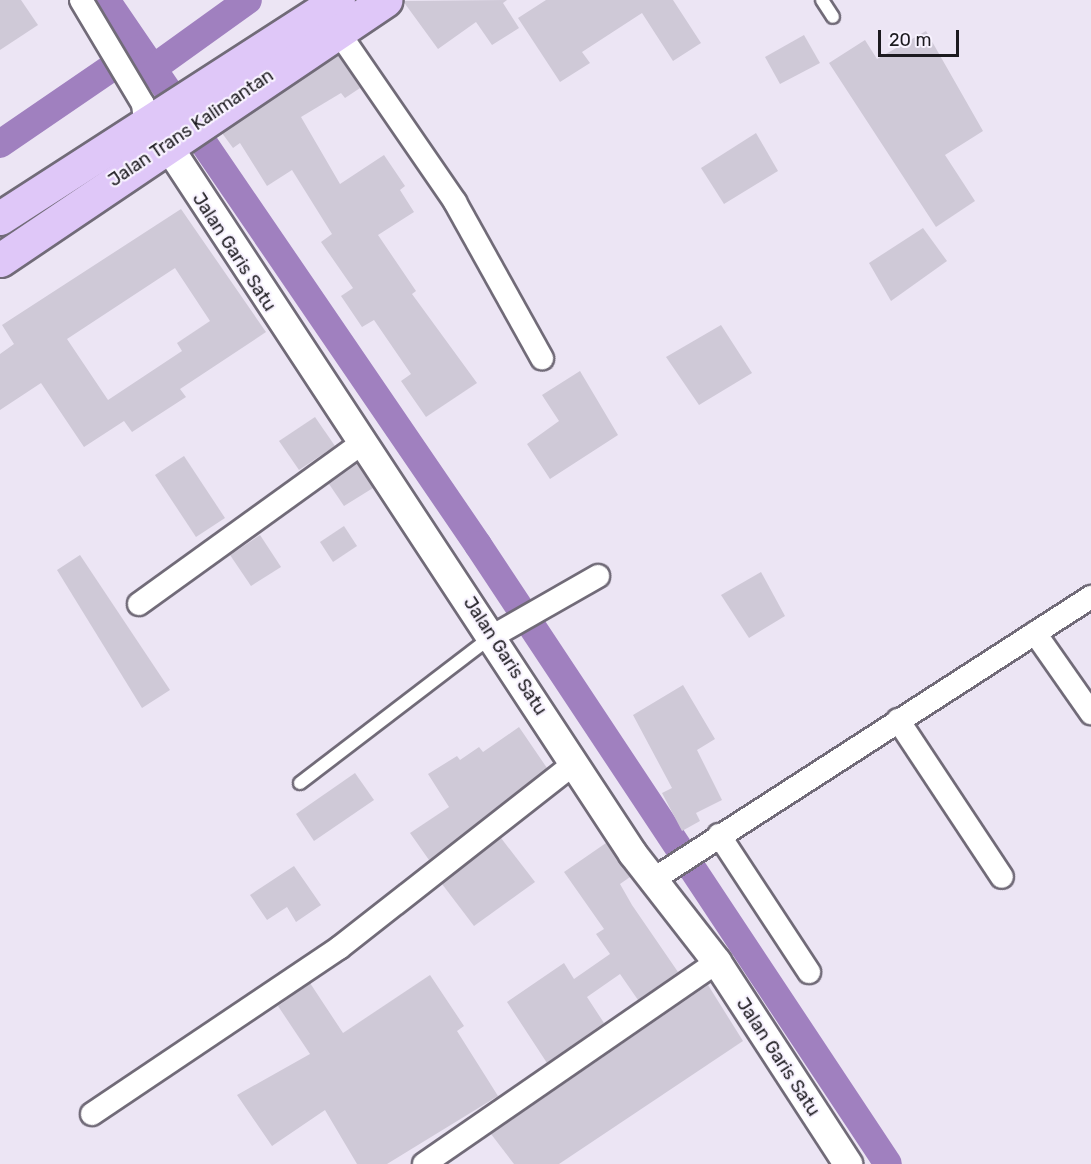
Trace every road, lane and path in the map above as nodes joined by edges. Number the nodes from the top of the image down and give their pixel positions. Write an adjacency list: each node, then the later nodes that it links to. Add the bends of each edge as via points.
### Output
1 (81, 0): 6 (street)
2 (385, 0): 4 (highway, Jalan Trans Kalimantan)
3 (822, 0): 5 (lane)
4 (338, 15): 6 (highway, Jalan Trans Kalimantan); 9 (street, via 454,202)
5 (833, 17)
6 (156, 131): 7 (highway, Jalan Trans Kalimantan); 8 (highway, Jalan Trans Kalimantan); 10 (street, Jalan Garis Satu)
7 (0, 218)
8 (0, 260)
9 (542, 358)
10 (360, 444): 13 (street); 14 (street, Jalan Garis Satu)
11 (598, 576): 14 (street)
12 (1091, 597): 15 (street)
13 (140, 604)
14 (502, 630): 18 (street, Jalan Garis Satu); 19 (lane)
15 (1035, 633): 16 (street); 17 (street)
16 (1091, 713)
17 (898, 720): 20 (street); 22 (street)
18 (575, 763): 21 (street, Jalan Garis Satu); 25 (street, via 339,948)
19 (300, 783)
20 (719, 835): 21 (street); 24 (street)
21 (662, 872): 23 (street, Jalan Garis Satu)
22 (1002, 877)
23 (717, 962): 26 (street); 27 (street, Jalan Garis Satu)
24 (809, 972)
25 (92, 1114)
26 (424, 1164)
27 (848, 1164)

